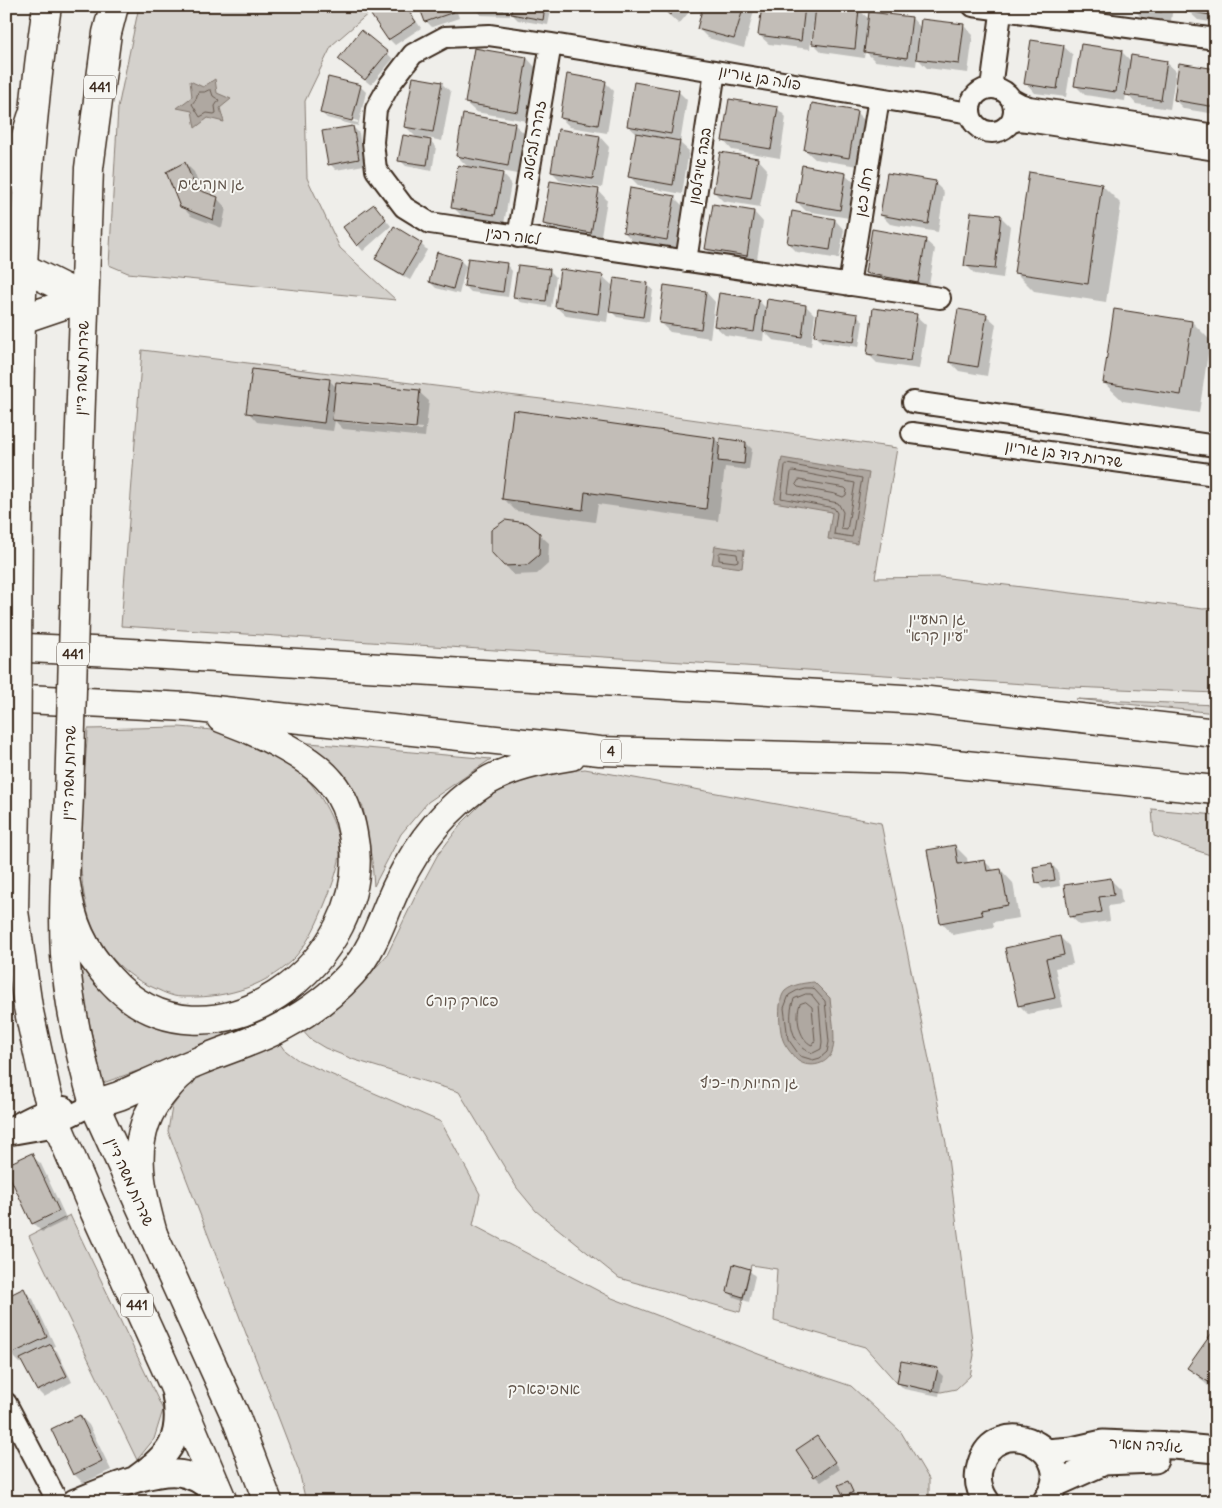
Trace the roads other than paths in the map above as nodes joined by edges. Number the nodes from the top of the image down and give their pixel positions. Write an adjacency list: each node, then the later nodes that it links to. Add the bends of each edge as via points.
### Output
1 (47, 6): 12 (main road, 441)
2 (114, 6): 21 (main road, שדרות משה דיין / 441, via 107,34 89,168)
3 (973, 6): 4 (street)
4 (1002, 8): 5 (street); 8 (street)
5 (1216, 39)
6 (551, 44): 7 (street, פולה בן גוריון); 17 (street, זהרה לביטוב); 17 (street, לאה רבין, via 489,35 445,37 412,54 376,109 376,170 404,207 430,223)
7 (715, 71): 9 (street, פולה בן גוריון); 18 (street, בבה אידלסון)
8 (991, 88): 10 (street, via 1002,90); 11 (street, via 978,93 970,105)
9 (879, 98): 11 (street, פולה בן גוריון); 20 (street, רחל כגן)
10 (1011, 99): 13 (street, via 1014,111); 14 (street, via 1029,107)
11 (970, 112): 13 (street, via 982,130 998,132)
12 (32, 117): 16 (main road, via 17,164); 19 (main road, 441)
13 (1010, 123): 15 (street, via 1027,121)
14 (1216, 135)
15 (1216, 150)
16 (6, 178)
17 (518, 237): 18 (street, לאה רבין)
18 (686, 261): 20 (street, לאה רבין)
19 (15, 267): 21 (main road); 23 (main road, 441)
20 (849, 285): 22 (street, לאה רבין)
21 (84, 298): 23 (main road); 39 (main road, שדרות משה דיין / 441, bridge)
22 (940, 298)
23 (14, 318): 28 (main road, 441)
24 (913, 402): 27 (street, שדרות דוד בן גוריון)
25 (6, 431): 28 (main road)
26 (912, 433): 29 (street, שדרות דוד בן גוריון)
27 (1216, 446)
28 (18, 475): 38 (main road, 441, bridge, via 16,801)
29 (1216, 475)
30 (6, 638): 32 (main road)
31 (6, 647): 32 (main road)
32 (114, 652): 35 (main road, via 920,700)
33 (6, 698): 34 (main road, 4)
34 (187, 707): 36 (main road, 4); 39 (main road, via 276,743 310,763 331,782 344,802 356,847 356,874 348,905 318,958 294,983 267,1002 242,1013 217,1019 167,1016 129,998 90,955 72,918)
35 (1216, 733)
36 (600, 751): 37 (main road, 4, via 904,759); 40 (main road, via 529,764 509,771 456,804 414,854 370,947 353,973 324,999 283,1026)
37 (1216, 790)
38 (10, 866): 42 (main road, 441, via 28,1007)
39 (66, 884): 41 (main road, שדרות משה דיין / 441, via 67,971)
40 (200, 1061): 41 (main road); 45 (main road, via 178,1076 158,1098 141,1136 140,1176)
41 (94, 1104): 42 (street); 45 (main road, שדרות משה דיין / 441)
42 (54, 1116): 43 (street, via 40,1112); 44 (street, via 46,1128); 46 (main road, 441)
43 (6, 1130)
44 (6, 1135)
45 (153, 1234): 56 (main road, שדרות משה דיין / 441, via 235,1415)
46 (173, 1384): 51 (street, via 177,1416 173,1442 160,1459); 53 (main road, 441)
47 (6, 1403): 54 (street)
48 (1216, 1450): 49 (street, גולדה מאיר, via 1103,1443)
49 (1046, 1452): 52 (street, via 1055,1472); 57 (street, via 1024,1438 1005,1439 995,1444 987,1451 978,1472 981,1491)
50 (1216, 1467): 52 (street, גולדה מאיר, via 1162,1460 1104,1462)
51 (133, 1480): 53 (street, via 180,1473 200,1480); 55 (street)
52 (1050, 1493)
53 (222, 1500)
54 (58, 1502)
55 (75, 1502)
56 (268, 1502)
57 (987, 1502)

